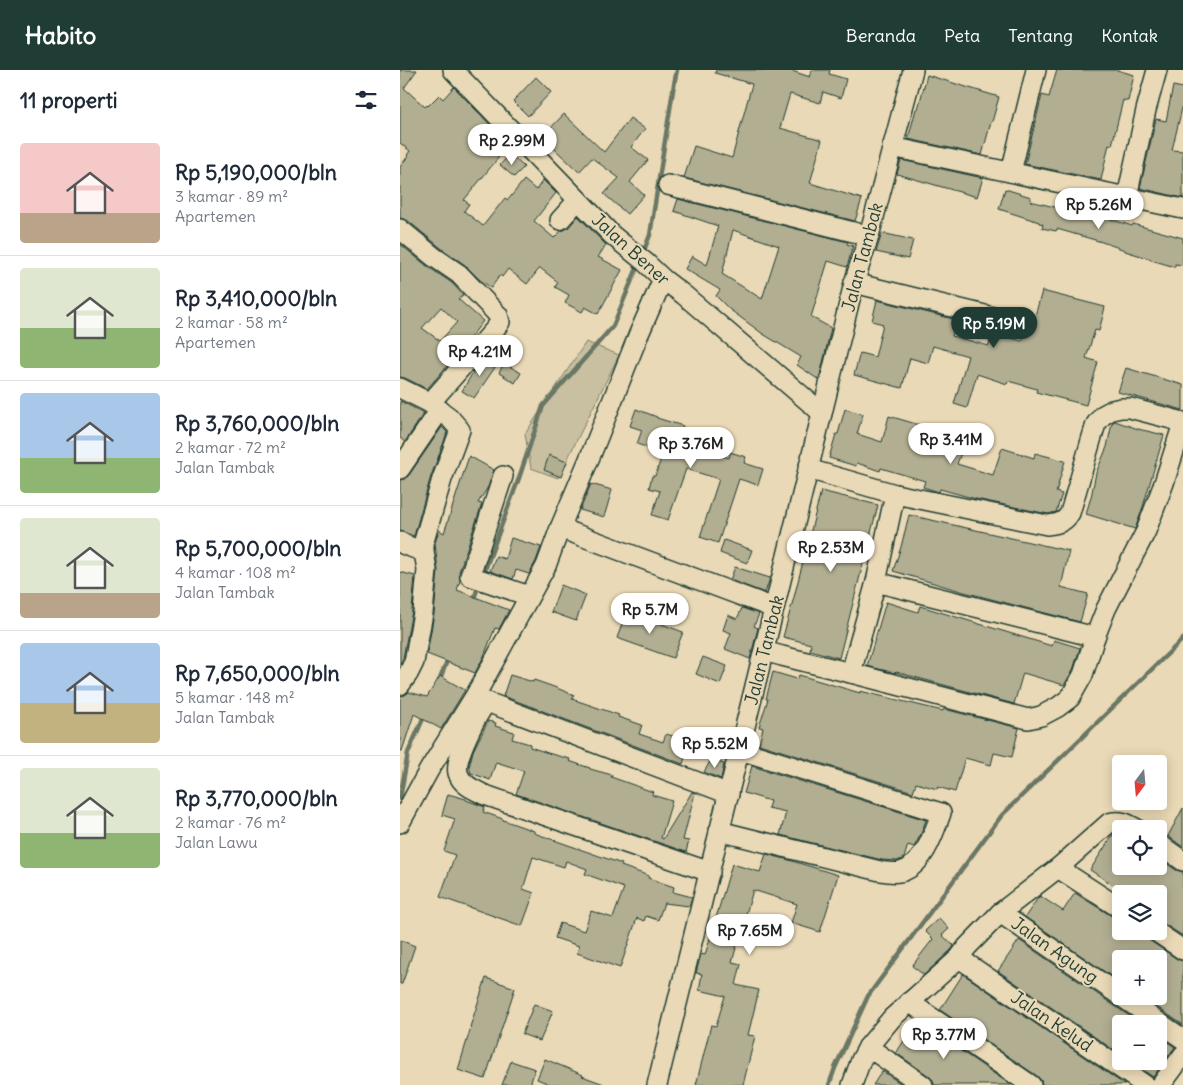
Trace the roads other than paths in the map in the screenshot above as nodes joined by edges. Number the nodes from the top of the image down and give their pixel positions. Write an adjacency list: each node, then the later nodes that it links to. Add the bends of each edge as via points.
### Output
1 (453, 70): 9 (street, Jalan Bener)
2 (912, 70): 5 (street, Jalan Tambak)
3 (1036, 70): 6 (street)
4 (1157, 70): 8 (street)
5 (892, 147): 6 (street); 13 (street, Jalan Tambak)
6 (1011, 172): 8 (street)
7 (668, 185): 13 (street)
8 (1127, 197): 10 (street)
9 (578, 200): 11 (street); 14 (street, Jalan Bener)
10 (1183, 209)
11 (560, 220)
12 (400, 229): 18 (street, via 459,274 498,315 500,322)
13 (868, 236): 15 (street, Jalan Tambak)
14 (663, 279): 19 (street, Jalan Bener); 25 (street)
15 (854, 283): 16 (street); 19 (street, Jalan Tambak)
16 (1022, 324)
17 (400, 388): 18 (street)
18 (435, 407): 21 (street); 27 (street, via 460,430 442,479 424,541)
19 (822, 413): 22 (street, Jalan Tambak)
20 (1183, 422): 24 (street, via 1130,408 1102,415 1096,424 1070,513 1056,524 1047,525); 31 (street, via 1146,530)
21 (400, 469)
22 (808, 469): 24 (street); 30 (street, Jalan Tambak)
23 (503, 476): 29 (street, via 470,576)
24 (895, 494): 28 (street)
25 (560, 528): 29 (street, via 546,566); 30 (street)
26 (402, 547): 27 (street)
27 (424, 552): 34 (street, via 427,570 424,612 414,662)
28 (876, 582): 31 (street); 33 (street)
29 (529, 596): 37 (street, via 475,696)
30 (774, 608): 32 (street, Jalan Tambak)
31 (1095, 637): 33 (street, via 1083,675 1070,698 1041,716 1028,719)
32 (764, 651): 33 (street); 35 (street, Jalan Tambak)
33 (851, 672)
34 (400, 685)
35 (740, 750): 36 (street, Jalan Tambak); 39 (street, via 941,814 924,854 901,872 880,871)
36 (728, 794): 39 (street, Jalan Tambak); 43 (street, via 487,702 462,747 458,763 458,774 464,783 485,795)
37 (401, 820)
38 (1112, 822): 42 (street)
39 (720, 831): 43 (street, Jalan Tambak)
40 (1167, 850): 41 (street)
41 (1183, 861)
42 (1058, 868): 44 (street); 45 (street)
43 (710, 872): 53 (street, Jalan Tambak)
44 (1112, 903)
45 (1000, 913): 48 (street); 50 (street, Jalan Agung)
46 (1167, 939): 47 (street)
47 (1183, 950)
48 (958, 958): 49 (street); 57 (street, Jalan Kelud)
49 (909, 1002): 51 (street); 56 (street)
50 (1183, 1039)
51 (868, 1048): 54 (street); 55 (street)
52 (1183, 1055): 58 (street)
53 (657, 1085)
54 (852, 1085)
55 (923, 1085)
56 (1031, 1085)
57 (1145, 1085)
58 (1162, 1085)

